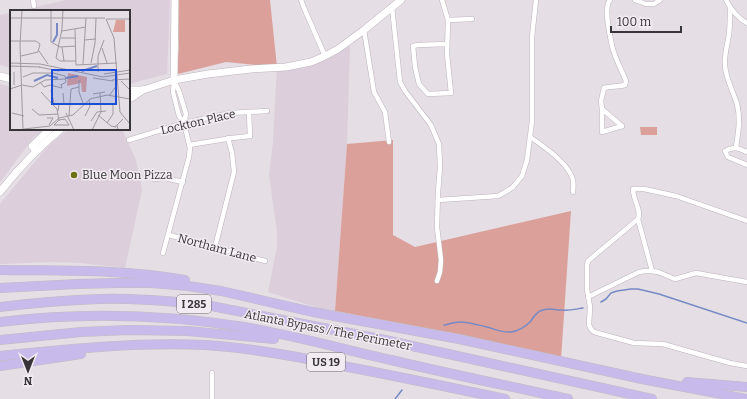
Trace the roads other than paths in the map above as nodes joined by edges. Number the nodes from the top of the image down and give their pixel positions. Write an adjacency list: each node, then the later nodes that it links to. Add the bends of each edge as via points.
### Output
1 (33, 0): 11 (street)
2 (175, 0): 22 (main road)
3 (301, 0): 19 (street)
4 (401, 0): 13 (main road)
5 (442, 0): 15 (street)
6 (536, 0): 32 (street, via 532,37)
7 (610, 0): 26 (street, via 607,12 612,47 626,81 625,85 604,88)
8 (635, 0): 9 (street, via 654,4)
9 (660, 0)
10 (726, 0): 12 (street)
11 (34, 6)
12 (730, 7): 16 (street); 37 (street, via 724,64 738,113)
13 (392, 8): 17 (main road); 45 (street, via 400,82 431,125 439,144)
14 (472, 19): 15 (street)
15 (448, 20): 18 (street)
16 (747, 23)
17 (364, 30): 19 (main road, via 338,50); 35 (street, via 374,92 385,112)
18 (448, 44): 18 (street, via 451,93 428,94 419,84 413,46)
19 (325, 56): 22 (main road, via 291,66)
20 (0, 76): 21 (main road)
21 (10, 79)
22 (174, 80): 24 (main road); 29 (street, via 173,92 179,116)
23 (130, 90): 24 (main road)
24 (143, 90): 25 (main road)
25 (130, 98)
26 (602, 109): 26 (street, via 607,114 622,126 602,132)
27 (267, 111): 28 (street, Lockton Place)
28 (249, 112): 29 (street, Lockton Place, via 231,113); 33 (street, via 250,136)
29 (184, 123): 34 (street, Lockton Place); 36 (street)
30 (49, 130): 38 (main road)
31 (60, 130): 38 (main road)
32 (530, 137): 44 (street, via 564,165 571,174); 45 (street, via 522,176 512,188 498,196)
33 (228, 138): 36 (street); 49 (street, via 234,172)
34 (129, 140)
35 (389, 142)
36 (189, 145): 42 (street)
37 (736, 147): 39 (street); 40 (street, via 725,151 728,157)
38 (34, 148): 43 (main road)
39 (747, 152)
40 (747, 165)
41 (154, 179): 42 (street, via 165,178)
42 (183, 182): 48 (street)
43 (0, 192)
44 (573, 192)
45 (438, 200): 54 (street, via 437,227 441,260)
46 (638, 219): 47 (street, via 640,213 633,189 638,188 694,201); 53 (street); 57 (street, via 588,261)
47 (747, 221)
48 (168, 235): 49 (street, Northam Lane); 50 (street)
49 (215, 247): 51 (street, Northam Lane)
50 (164, 253)
51 (265, 261)
52 (0, 270): 58 (highway, via 99,271 172,278 199,282)
53 (652, 271): 55 (street, via 675,279 696,273); 57 (street, via 639,272)
54 (437, 281)
55 (747, 282)
56 (0, 288): 58 (highway, via 103,283 170,284 221,291)
57 (588, 297): 66 (street, via 589,325 594,332 634,343 663,344)
58 (287, 306): 68 (highway, via 459,339)
59 (0, 307): 73 (highway, Atlanta Bypass / The Perimeter / I 285, via 100,299 201,304 385,340)
60 (1, 322): 63 (highway, Atlanta Bypass / The Perimeter / I 285, via 80,316 156,317 245,327)
61 (2, 340): 63 (highway, via 115,330 164,330)
62 (144, 345): 64 (highway, US 19, via 95,346); 65 (highway); 71 (highway, US 19, via 206,345 276,353)
63 (332, 346): 72 (highway, Atlanta Bypass / The Perimeter / I 285)
64 (0, 356)
65 (0, 366)
66 (747, 366)
67 (212, 373): 70 (street)
68 (642, 379): 69 (highway); 74 (highway)
69 (747, 387)
70 (212, 399)
71 (506, 399)
72 (568, 399)
73 (652, 399)
74 (747, 399)

